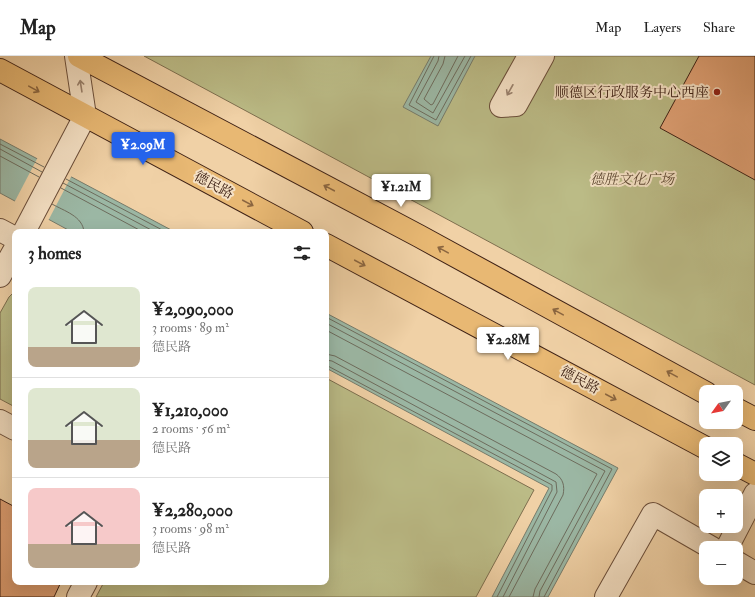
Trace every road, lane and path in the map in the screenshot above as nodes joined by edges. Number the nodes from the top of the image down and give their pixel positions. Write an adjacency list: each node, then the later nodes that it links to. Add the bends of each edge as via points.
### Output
1 (77, 56): 5 (lane, one-way to 1); 13 (main road, one-way to 1, via 419,236)
2 (529, 56): 3 (lane, one-way to 3, via 501,106 516,105)
3 (543, 56)
4 (0, 70): 5 (main road, 德民路, one-way to 5)
5 (85, 116): 6 (lane); 7 (main road, 德民路, one-way to 7)
6 (26, 229)
7 (296, 229)
8 (0, 230): 9 (lane)
9 (12, 236)
10 (329, 247): 18 (main road, 德民路, one-way to 18)
11 (12, 254): 12 (lane)
12 (0, 276)
13 (699, 389)
14 (743, 413): 15 (main road)
15 (755, 419)
16 (0, 421): 17 (lane)
17 (12, 427)
18 (699, 444)
19 (743, 468): 20 (main road)
20 (755, 474)
21 (755, 494): 23 (lane)
22 (700, 541): 28 (lane, via 653,514)
23 (731, 541)
24 (743, 566): 25 (lane)
25 (755, 573)
26 (84, 585): 27 (lane)
27 (78, 597)
28 (606, 597)

